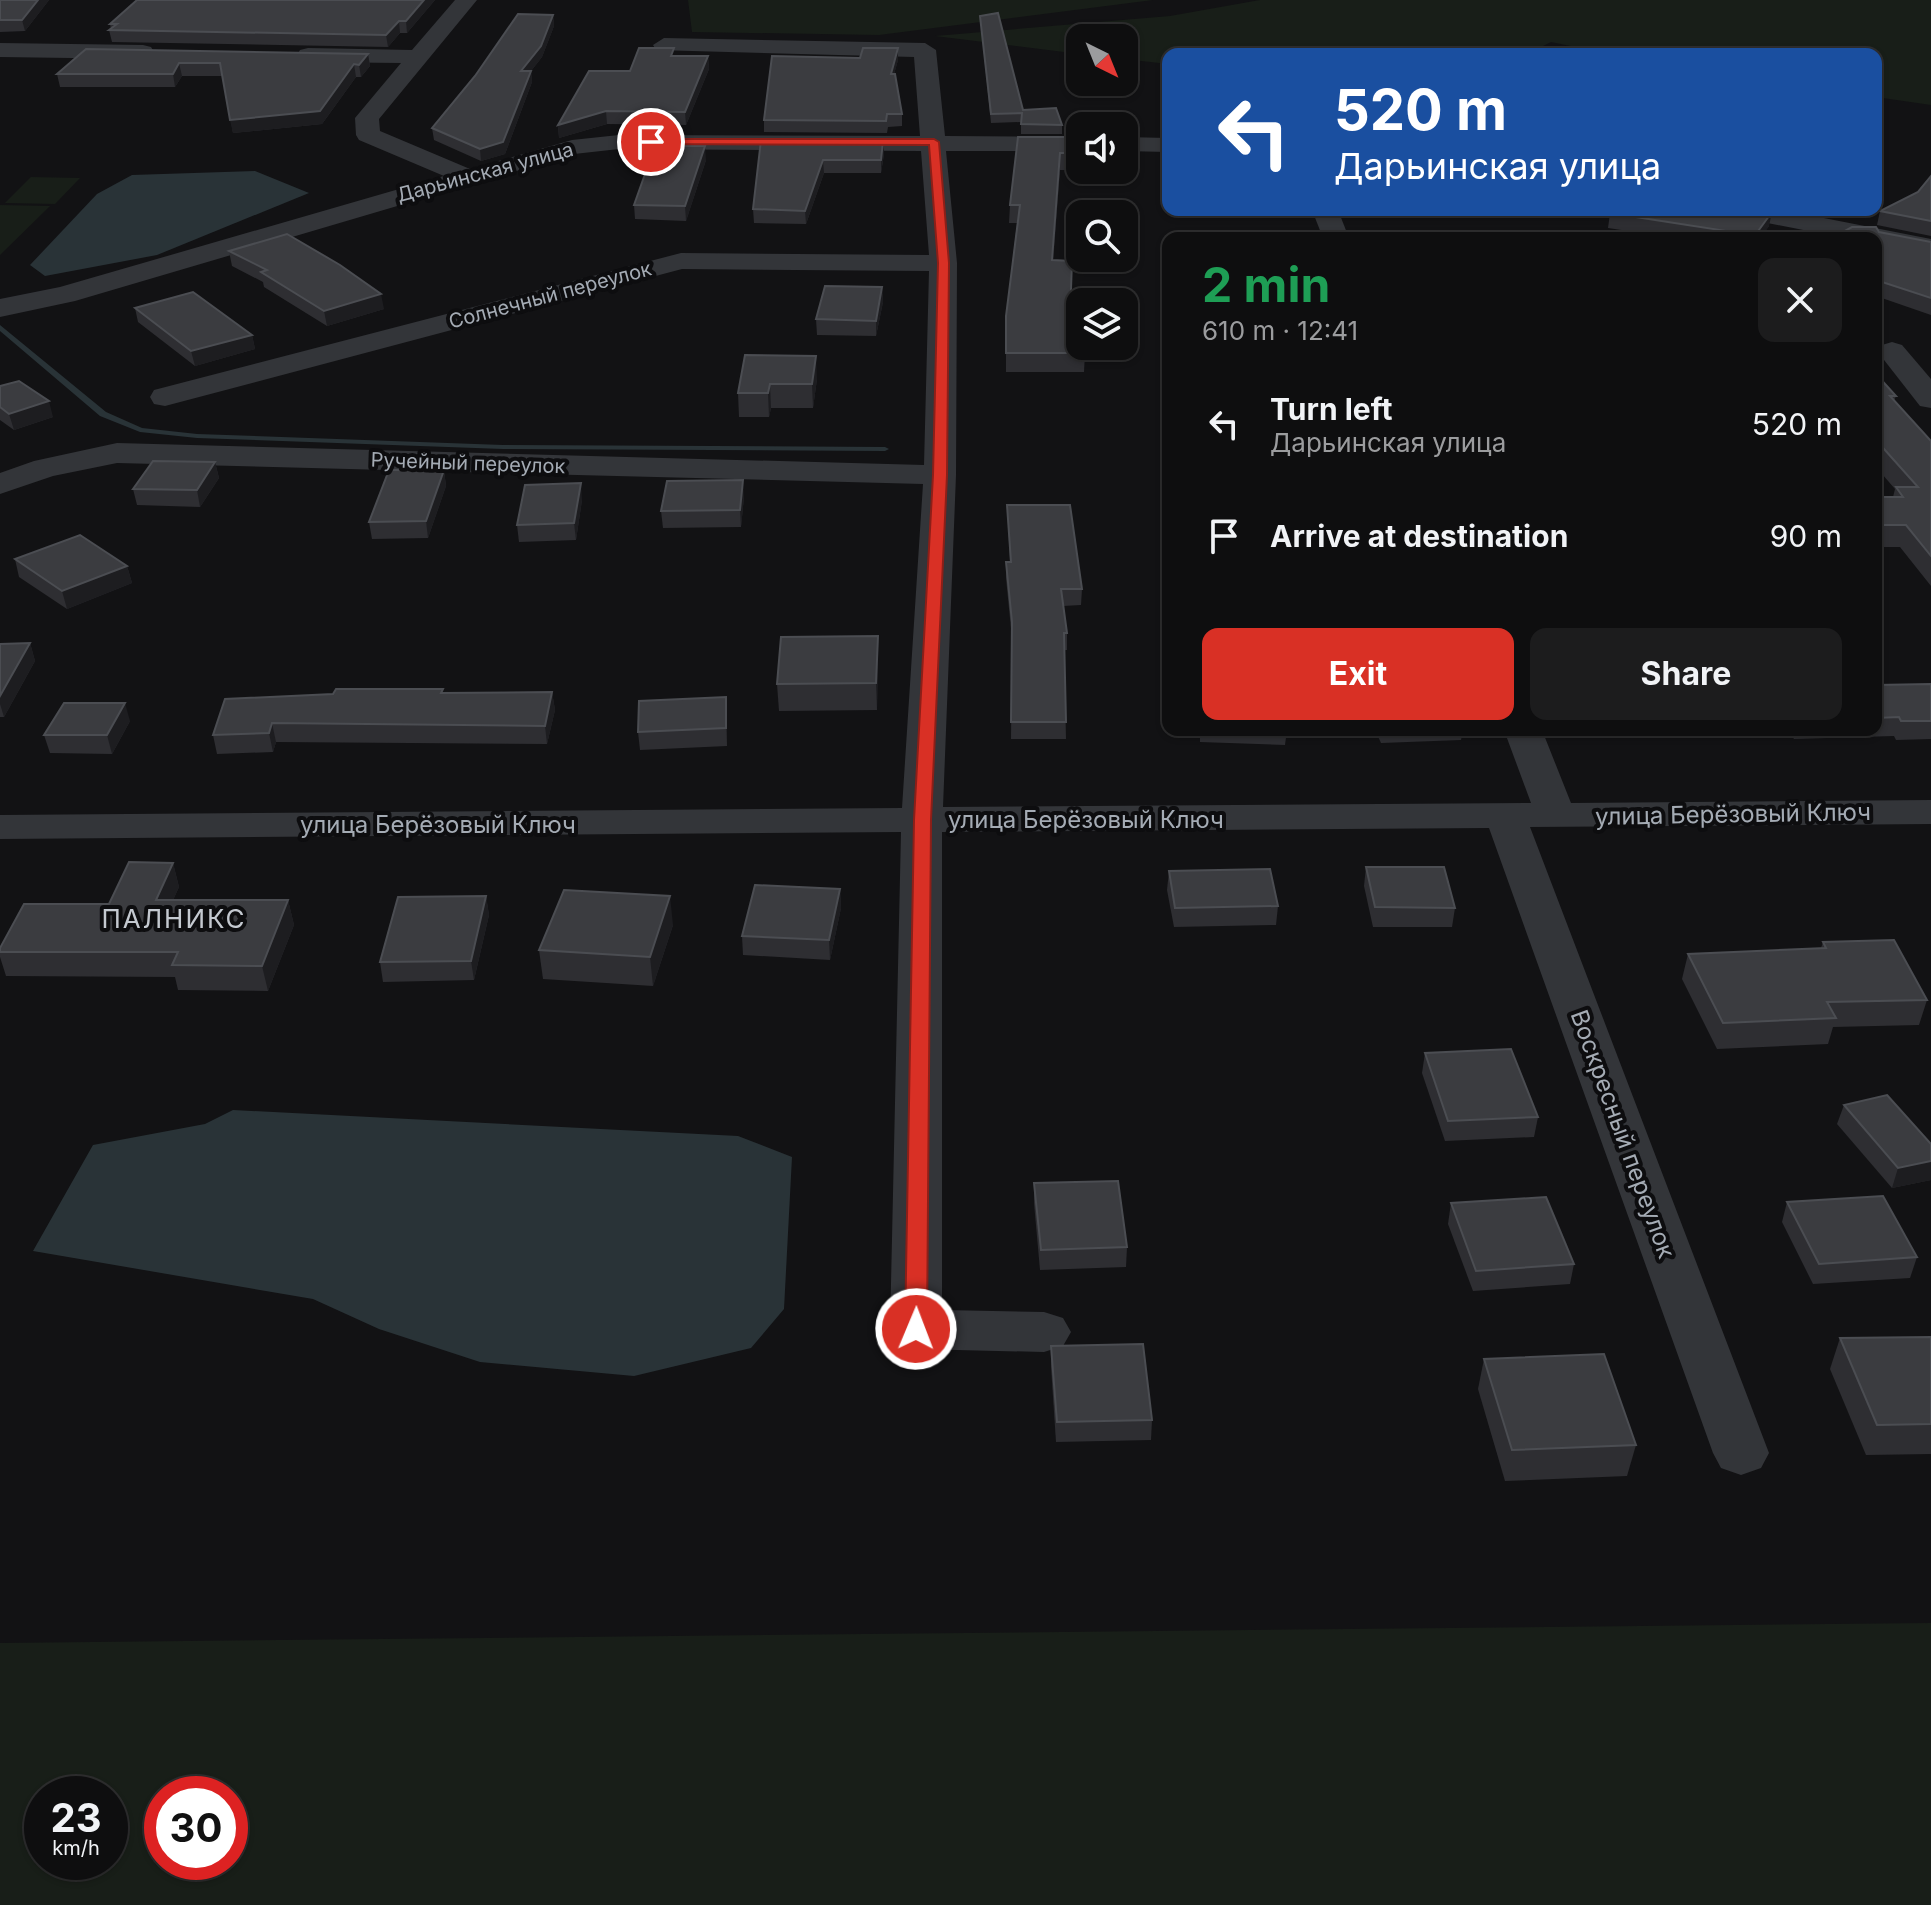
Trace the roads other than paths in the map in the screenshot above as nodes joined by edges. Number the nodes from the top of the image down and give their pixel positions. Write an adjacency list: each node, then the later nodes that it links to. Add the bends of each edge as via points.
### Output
1 (466, 0): 6 (street)
2 (664, 45): 7 (street, via 925,50)
3 (0, 50): 4 (street)
4 (170, 53)
5 (278, 54): 6 (street)
6 (417, 57): 11 (street, via 367,118 368,135)
7 (934, 142): 8 (street, Дарьинская улица); 11 (street, Дарьинская улица, via 619,142 572,147); 16 (street)
8 (1066, 144)
9 (1138, 144): 10 (street)
10 (1162, 145)
11 (465, 176): 17 (street, Дарьинская улица, via 65,295)
12 (1773, 216): 13 (street)
13 (1854, 232)
14 (1882, 237): 15 (street)
15 (1931, 247)
16 (943, 263): 19 (street, Солнечный переулок, via 681,261); 21 (street)
17 (0, 308)
18 (1892, 351): 20 (street)
19 (165, 397)
20 (1931, 399)
21 (940, 475): 22 (street, Ручейный переулок, via 117,453); 27 (street)
22 (0, 484)
23 (1525, 736): 26 (street)
24 (1931, 812): 26 (street, улица Берёзовый Ключ)
25 (1505, 816): 26 (street, улица Берёзовый Ключ); 27 (street, улица Берёзовый Ключ); 30 (street, Воскресный переулок)
26 (1556, 816)
27 (922, 820): 28 (street, улица Берёзовый Ключ); 29 (street, via 916,1329)
28 (0, 827)
29 (1044, 1332)
30 (1741, 1453)

